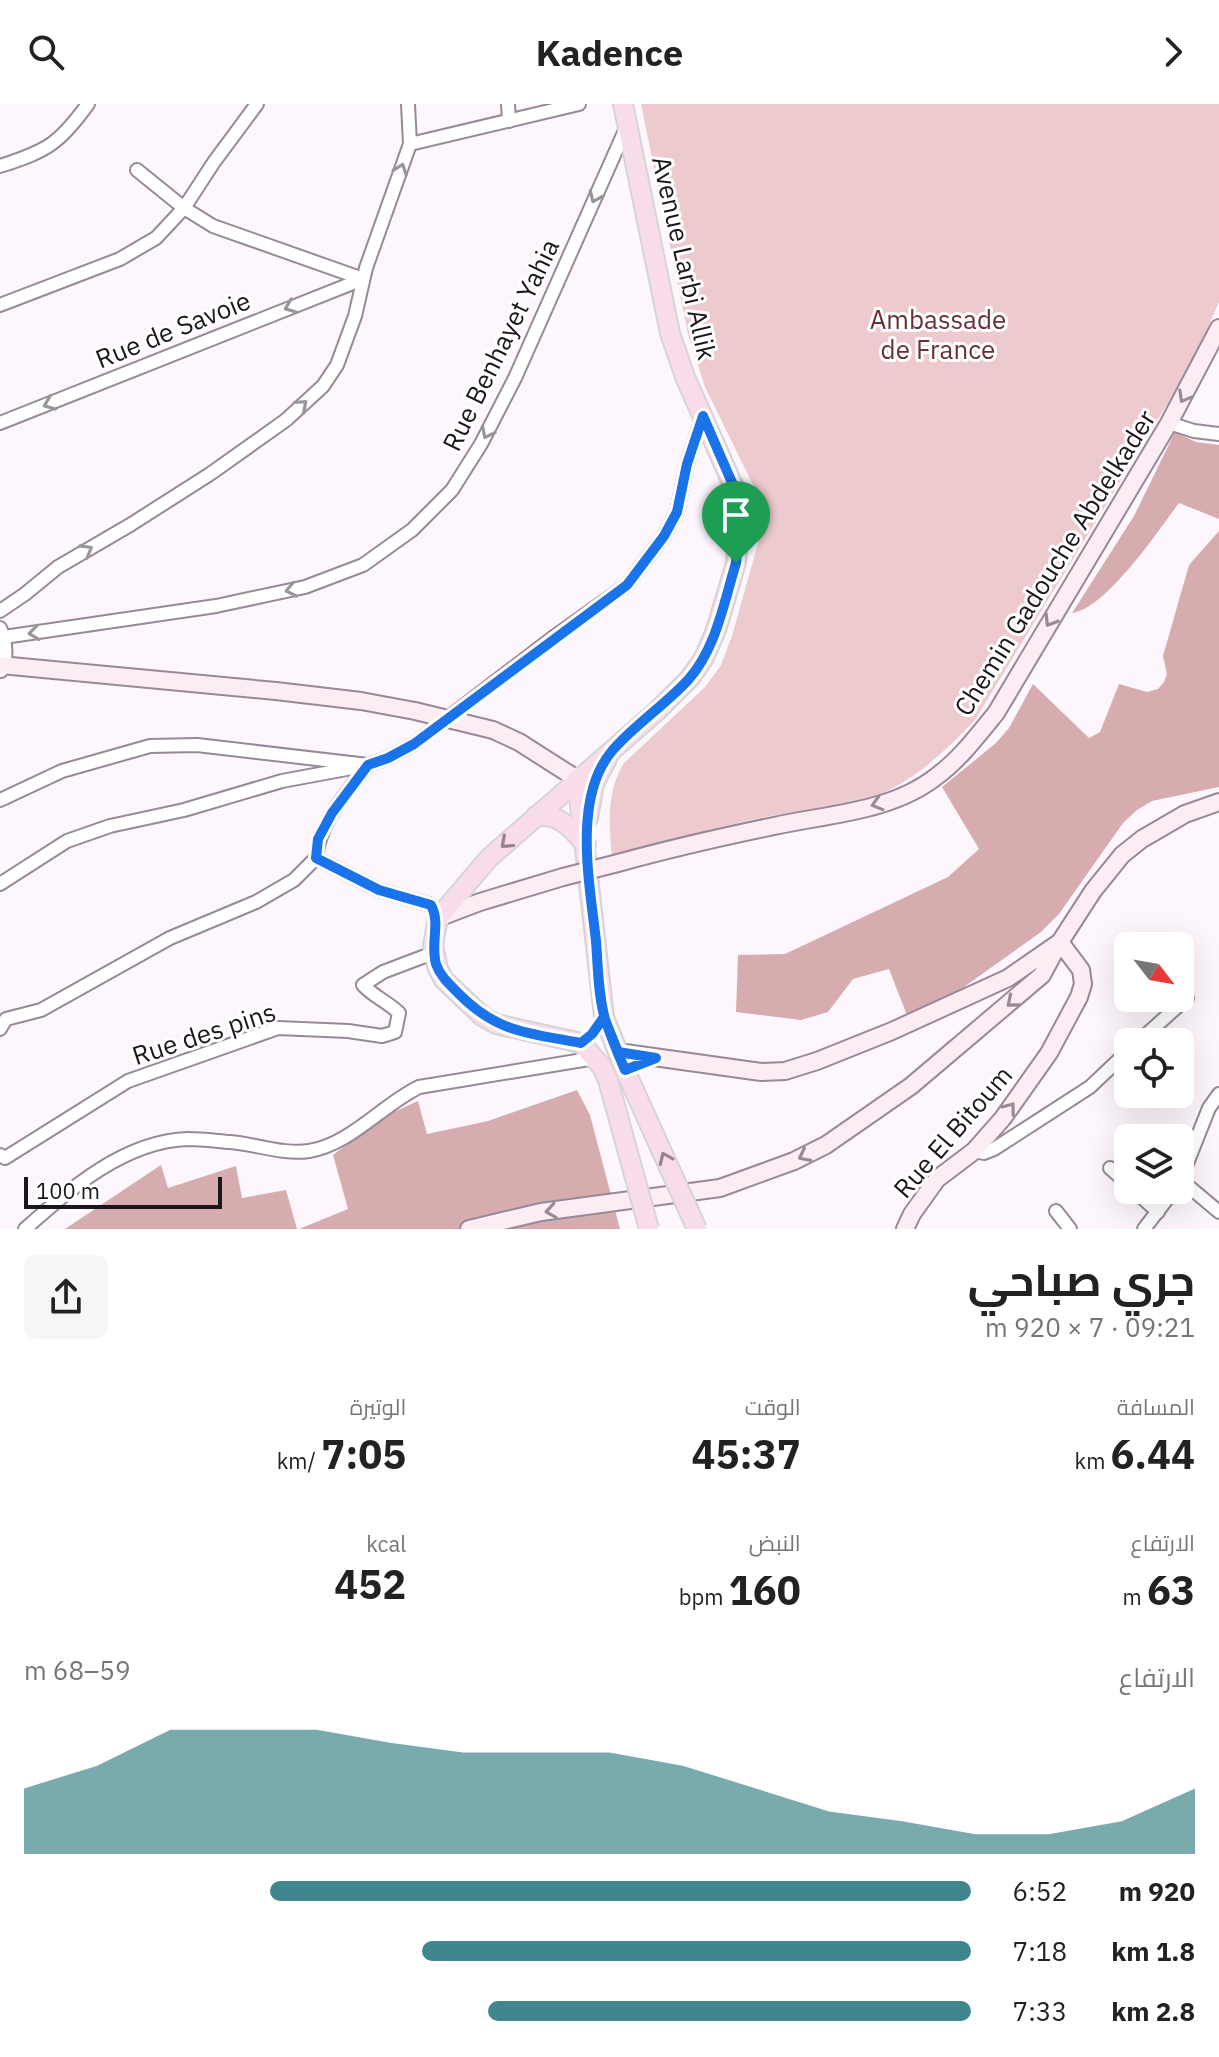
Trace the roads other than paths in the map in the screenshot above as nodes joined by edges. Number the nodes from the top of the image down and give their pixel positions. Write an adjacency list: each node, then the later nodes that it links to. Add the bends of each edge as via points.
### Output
1 (88, 104): 10 (street, via 67,134 39,154)
2 (257, 104): 12 (street)
3 (408, 104): 9 (street)
4 (508, 104): 7 (street)
5 (579, 104): 7 (street)
6 (623, 104): 8 (main road, Avenue Larbi Allik)
7 (509, 121): 9 (street)
8 (627, 126): 16 (main road, Avenue Larbi Allik, via 670,333); 21 (street, Rue Benhayet Yahia, one-way to 21, via 481,444 452,490 412,530 363,565 305,587 216,606)
9 (410, 144): 13 (street, one-way to 9)
10 (0, 166)
11 (137, 170): 12 (street)
12 (184, 208): 13 (street, via 213,226); 14 (street, via 141,249)
13 (363, 279): 17 (street, Rue de Savoie, one-way to 17); 20 (street, one-way to 13, via 58,567 210,474 309,399 337,365)
14 (0, 305)
15 (1219, 328): 18 (street, Chemin Gadouche Abdelkader, one-way to 18)
16 (703, 416): 23 (main road, Avenue Larbi Allik, via 737,494 736,563 704,658 690,678); 24 (street, via 677,512 627,585 414,744)
17 (0, 423)
18 (1169, 423): 19 (street); 32 (street, Chemin Gadouche Abdelkader, one-way to 32, bridge, via 996,713 936,777 900,798 669,849)
19 (1219, 434)
20 (0, 611)
21 (2, 633): 22 (street)
22 (1, 667): 25 (street, bridge, via 276,691 415,711 493,730 533,752)
23 (611, 752): 25 (main road, Avenue Larbi Allik); 29 (main road, via 594,784)
24 (368, 765): 26 (street, via 197,745 150,746 62,771); 30 (street, via 332,813 318,839); 31 (street, via 282,781 110,826 67,841)
25 (571, 786): 28 (main road); 29 (main road)
26 (0, 800)
27 (1219, 802): 33 (street, via 1185,814 1122,855)
28 (536, 816): 29 (main road, via 569,825); 32 (main road, one-way to 32, via 489,858)
29 (586, 845): 36 (main road)
30 (316, 858): 32 (street, via 379,890 431,905); 38 (street, via 294,880 256,902 170,938 41,1010 6,1019)
31 (0, 884)
32 (438, 918): 34 (main road)
33 (1060, 942): 42 (street, via 1008,978 955,1004 785,1071); 47 (street, Rue El Bitoum, one-way to 33, via 1049,1053 1082,991 1081,970); 58 (street, one-way to 58, via 1042,975 923,1076 826,1145 794,1161 720,1188 541,1212)
34 (433, 953): 39 (main road, via 444,980 482,1016 496,1024); 48 (street, Rue des pins, via 363,985 399,1013 395,1032 382,1036 278,1028 128,1081 14,1153)
35 (1171, 1012): 37 (street)
36 (604, 1017): 39 (main road); 40 (main road)
37 (1154, 1028)
38 (0, 1029)
39 (581, 1043): 41 (main road)
40 (618, 1052): 42 (street); 44 (main road)
41 (595, 1058): 57 (street, via 419,1087 344,1138 312,1150 186,1139 141,1149 101,1168); 59 (main road, bridge, via 608,1080)
42 (656, 1058): 44 (street)
43 (1114, 1064): 47 (street, via 1090,1087 994,1149)
44 (625, 1070): 60 (main road, one-way to 44, bridge)
45 (1219, 1094): 46 (street)
46 (1194, 1145)
47 (974, 1151): 61 (street, Rue El Bitoum, via 937,1179)
48 (0, 1155)
49 (1110, 1168): 50 (street)
50 (1114, 1172)
51 (1194, 1191): 56 (street)
52 (1149, 1204): 55 (street)
53 (1164, 1204): 55 (street)
54 (1056, 1211): 62 (street)
55 (1158, 1212): 63 (street)
56 (1219, 1212)
57 (25, 1229)
58 (469, 1229)
59 (649, 1229)
60 (697, 1229)
61 (905, 1229)
62 (1070, 1229)
63 (1144, 1229)

